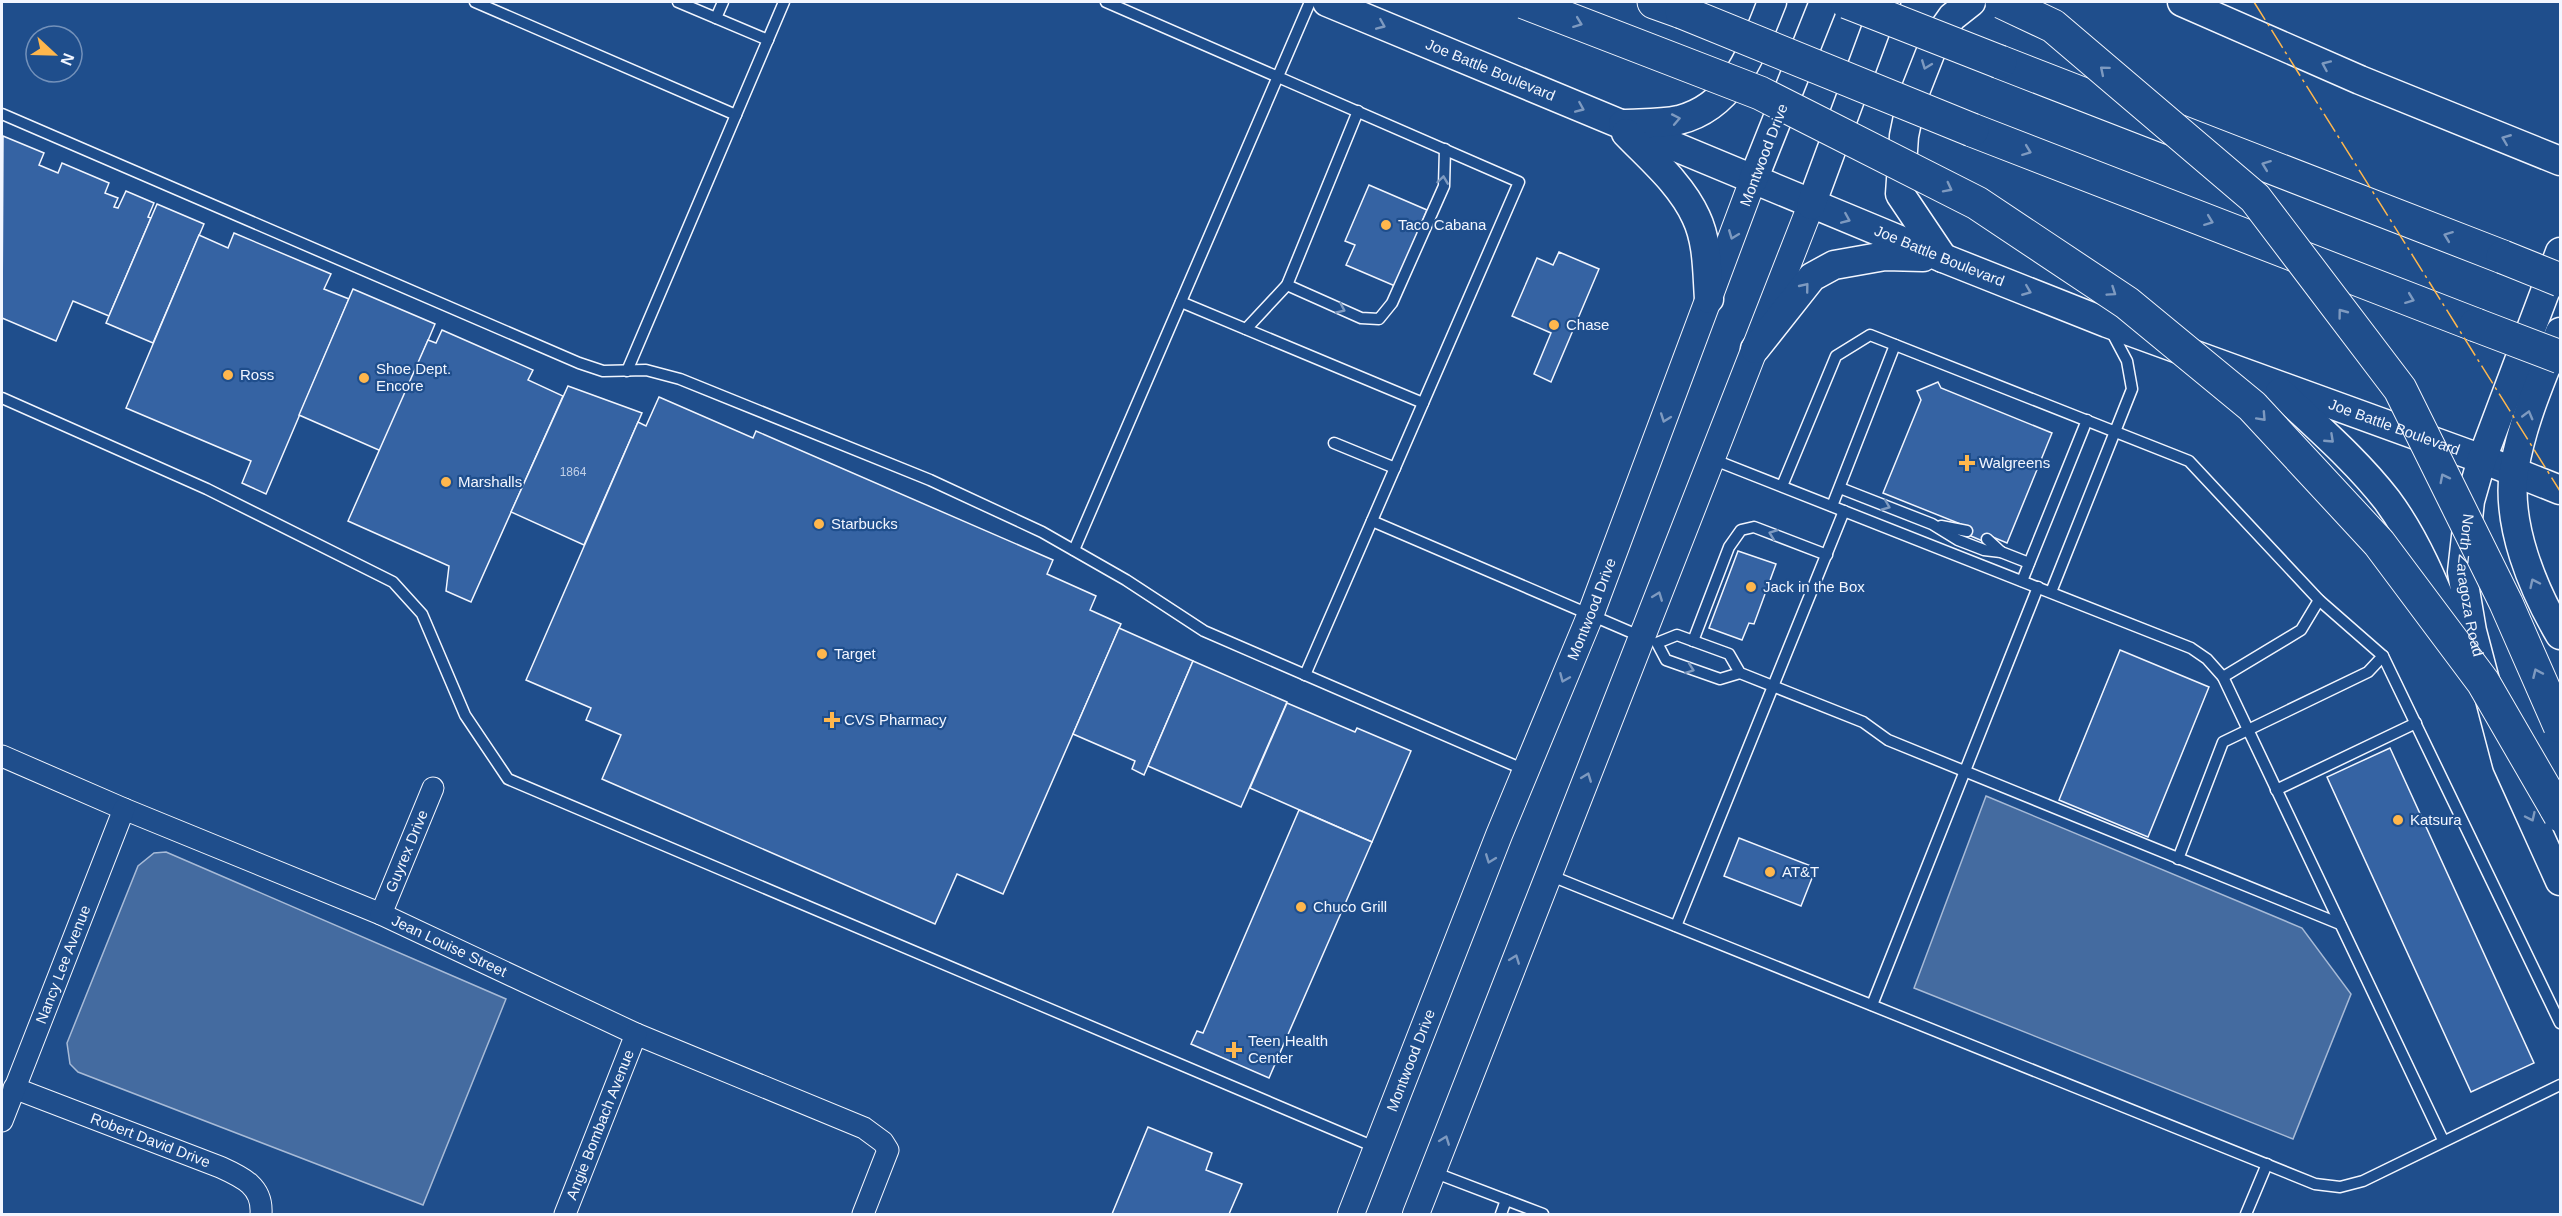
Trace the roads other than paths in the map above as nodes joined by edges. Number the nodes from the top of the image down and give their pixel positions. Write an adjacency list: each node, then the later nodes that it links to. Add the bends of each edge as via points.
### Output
1 (475, 2): 22 (lane)
2 (678, 2): 17 (lane)
3 (723, 2): 17 (lane)
4 (784, 2): 18 (lane)
5 (1106, 2): 19 (lane)
6 (1310, 2): 19 (lane)
7 (1327, 2): 23 (main road, Joe Battle Boulevard, one-way to 23)
8 (1524, 2): 87 (highway, one-way to 87, bridge, via 1760,93 1977,203 2127,303 2252,406 2379,543 2483,682)
9 (1772, 2): 23 (main road, one-way to 9, via 1677,120 1714,104 1744,68)
10 (1824, 2): 26 (main road, Montwood Drive)
11 (1847, 2): 30 (highway, one-way to 11, bridge)
12 (1886, 2): 27 (main road)
13 (1971, 2): 29 (main road, one-way to 29, via 1952,17 1935,41 1911,102 1904,136 1900,194)
14 (2002, 2): 78 (highway, one-way to 14, bridge, via 2506,603 2400,389 2255,198 2053,26)
15 (2182, 2): 25 (main road, one-way to 15)
16 (1668, 7): 39 (highway, one-way to 39, bridge, via 1972,130)
17 (716, 18): 18 (lane)
18 (768, 40): 22 (lane)
19 (1278, 76): 20 (lane); 33 (lane)
20 (1358, 111): 24 (lane); 31 (lane)
21 (2, 114): 40 (lane, via 579,363 603,371)
22 (736, 115): 40 (lane)
23 (1618, 124): 26 (main road, Joe Battle Boulevard); 32 (main road, via 1681,191 1697,218 1706,254)
24 (1445, 149): 31 (lane, one-way to 24, via 1361,318 1379,319 1392,303 1444,186); 43 (lane, via 1519,182)
25 (2560, 161)
26 (1753, 180): 27 (main road, Joe Battle Boulevard); 32 (street, Montwood Drive, one-way to 32)
27 (1812, 205): 29 (main road, Joe Battle Boulevard, one-way to 29); 38 (street)
28 (2560, 252): 48 (main road, North Zaragoza Road)
29 (1943, 258): 34 (main road, Joe Battle Boulevard, one-way to 34); 38 (main road, one-way to 29, via 1812,277 1834,266 1886,256)
30 (2560, 280)
31 (1287, 285): 35 (lane)
32 (1709, 299): 68 (street, Montwood Drive, one-way to 68)
33 (1181, 302): 35 (lane); 60 (lane)
34 (2107, 323): 41 (main road, Joe Battle Boulevard); 45 (lane, via 2127,361 2132,388)
35 (1246, 329): 43 (lane)
36 (2560, 332): 50 (main road, one-way to 36, via 2530,407)
37 (1895, 345): 44 (lane); 51 (lane, via 1870,335 1836,356); 52 (lane)
38 (1755, 348): 47 (street)
39 (2560, 357)
40 (627, 370): 60 (lane, via 646,370 680,379 930,480)
41 (2272, 384): 48 (main road, Joe Battle Boulevard); 81 (main road, one-way to 81, via 2336,444 2387,500 2434,583)
42 (2, 398): 101 (lane, via 207,489 393,582 422,614 465,715 507,779)
43 (1423, 404): 49 (lane)
44 (2088, 420): 45 (lane); 63 (lane)
45 (2117, 432): 66 (lane); 67 (lane, via 2189,461)
46 (1334, 443): 49 (lane)
47 (1712, 459): 51 (lane); 70 (street, one-way to 47)
48 (2482, 459): 50 (main road, Joe Battle Boulevard); 81 (main road, North Zaragoza Road, via 2470,501 2462,572 2472,631)
49 (1395, 468): 56 (lane)
50 (2514, 472): 53 (main road, Joe Battle Boulevard); 69 (main road, one-way to 50, via 2528,571 2514,512)
51 (1782, 486): 54 (lane)
52 (1840, 488): 54 (lane); 57 (lane, one-way to 57)
53 (2560, 490)
54 (1832, 506): 55 (lane)
55 (1844, 511): 62 (lane); 64 (lane)
56 (1372, 521): 68 (lane); 74 (lane)
57 (1932, 524): 58 (lane); 61 (lane, via 1958,540)
58 (1967, 531)
59 (1987, 539): 61 (lane)
60 (1074, 550): 74 (lane, via 1204,631)
61 (2001, 552): 63 (lane)
62 (1827, 555): 71 (lane, one-way to 71, via 1754,527 1741,530 1729,547); 76 (lane)
63 (2029, 563): 64 (lane)
64 (2022, 581): 65 (lane)
65 (2038, 587): 66 (lane); 83 (lane)
66 (2051, 592): 75 (lane, via 2191,648)
67 (2319, 600): 72 (lane); 75 (lane, via 2301,630)
68 (1590, 616): 70 (lane); 82 (street, Montwood Drive, one-way to 82)
69 (2560, 635)
70 (1649, 640): 71 (lane, via 1677,635); 73 (lane, one-way to 73, via 1666,660 1720,680); 89 (street, one-way to 70)
71 (1693, 641): 73 (lane, via 1729,654)
72 (2383, 656): 77 (lane); 79 (lane, via 2368,672)
73 (1740, 673): 76 (lane)
74 (1305, 675): 82 (lane)
75 (2223, 677): 79 (lane)
76 (1773, 686): 83 (lane, via 1863,722 1888,740); 93 (lane)
77 (2416, 723): 85 (lane); 95 (lane)
78 (2560, 726)
79 (2247, 730): 85 (lane); 88 (lane, via 2223,742)
80 (2, 756): 86 (street, Jean Louise Street)
81 (2507, 764): 90 (main road, North Zaragoza Road, one-way to 90)
82 (1525, 770): 101 (street, Montwood Drive, one-way to 101)
83 (1965, 771): 88 (lane); 94 (lane)
84 (433, 788): 91 (street, Guyrex Drive)
85 (2276, 790): 92 (lane)
86 (124, 809): 91 (street, Jean Louise Street); 98 (street, Nancy Lee Avenue)
87 (2560, 815)
88 (2178, 859): 92 (lane)
89 (1548, 875): 93 (lane); 103 (street, one-way to 89)
90 (2560, 881)
91 (381, 914): 96 (street, Jean Louise Street)
92 (2340, 924): 100 (lane)
93 (1676, 926): 94 (lane)
94 (1872, 1005): 102 (lane)
95 (2560, 1023)
96 (636, 1034): 106 (street, Angie Bombach Avenue); 107 (street, Jean Louise Street, via 844,1118 884,1142 888,1150)
97 (2560, 1085): 100 (lane)
98 (15, 1088): 99 (street, Nancy Lee Avenue); 105 (street, Robert David Drive, via 244,1178 259,1197)
99 (2, 1121)
100 (2443, 1140): 102 (lane, via 2364,1181 2340,1187 2315,1184)
101 (1377, 1149): 108 (street, Montwood Drive)
102 (2267, 1164): 112 (lane)
103 (1433, 1172): 104 (lane); 109 (street)
104 (1506, 1200): 110 (lane); 111 (lane)
105 (261, 1215)
106 (565, 1215)
107 (863, 1215)
108 (1352, 1215)
109 (1416, 1215)
110 (1501, 1215)
111 (1543, 1215)
112 (2246, 1215)

